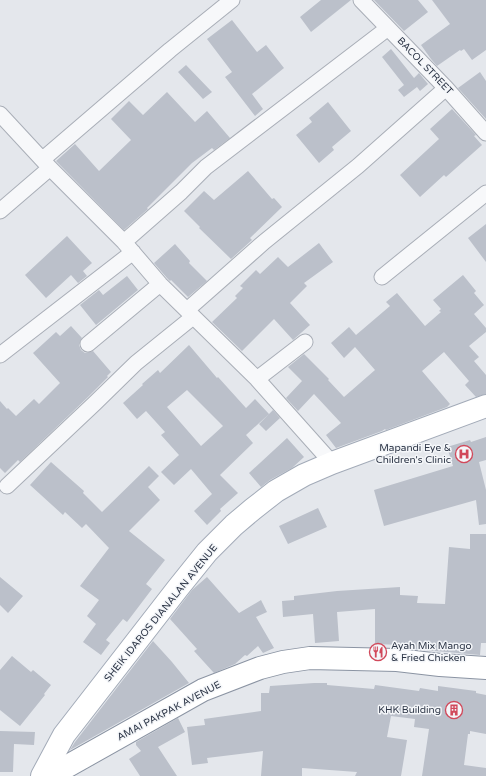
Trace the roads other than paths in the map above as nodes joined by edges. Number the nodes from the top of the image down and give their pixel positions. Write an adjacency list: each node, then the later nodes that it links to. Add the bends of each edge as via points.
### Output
1 (232, 0): 7 (street, via 170,50)
2 (361, 0): 3 (street, BACOL STREET)
3 (388, 28): 4 (street, BACOL STREET); 10 (street, via 206,167)
4 (446, 88): 6 (street, BACOL STREET); 13 (street, via 358,166 264,242)
5 (0, 114): 7 (street)
6 (486, 134)
7 (47, 164): 9 (street); 10 (street)
8 (486, 193): 11 (street)
9 (0, 211)
10 (128, 247): 12 (street); 16 (street)
11 (382, 278)
12 (160, 284): 13 (street); 15 (street)
13 (190, 313): 17 (street); 20 (street)
14 (305, 342): 17 (street)
15 (88, 344)
16 (0, 355)
17 (257, 379): 19 (street)
18 (486, 406): 19 (main road, SHEIK IDAROS DIANALAN AVENUE)
19 (332, 463): 22 (main road, SHEIK IDAROS DIANALAN AVENUE, via 276,491 239,521 207,552 64,735)
20 (7, 486)
21 (486, 668): 23 (main road, AMAI PAKPAK AVENUE, via 397,660 310,658 283,662 228,679 203,690)
22 (42, 776)
23 (50, 776)

